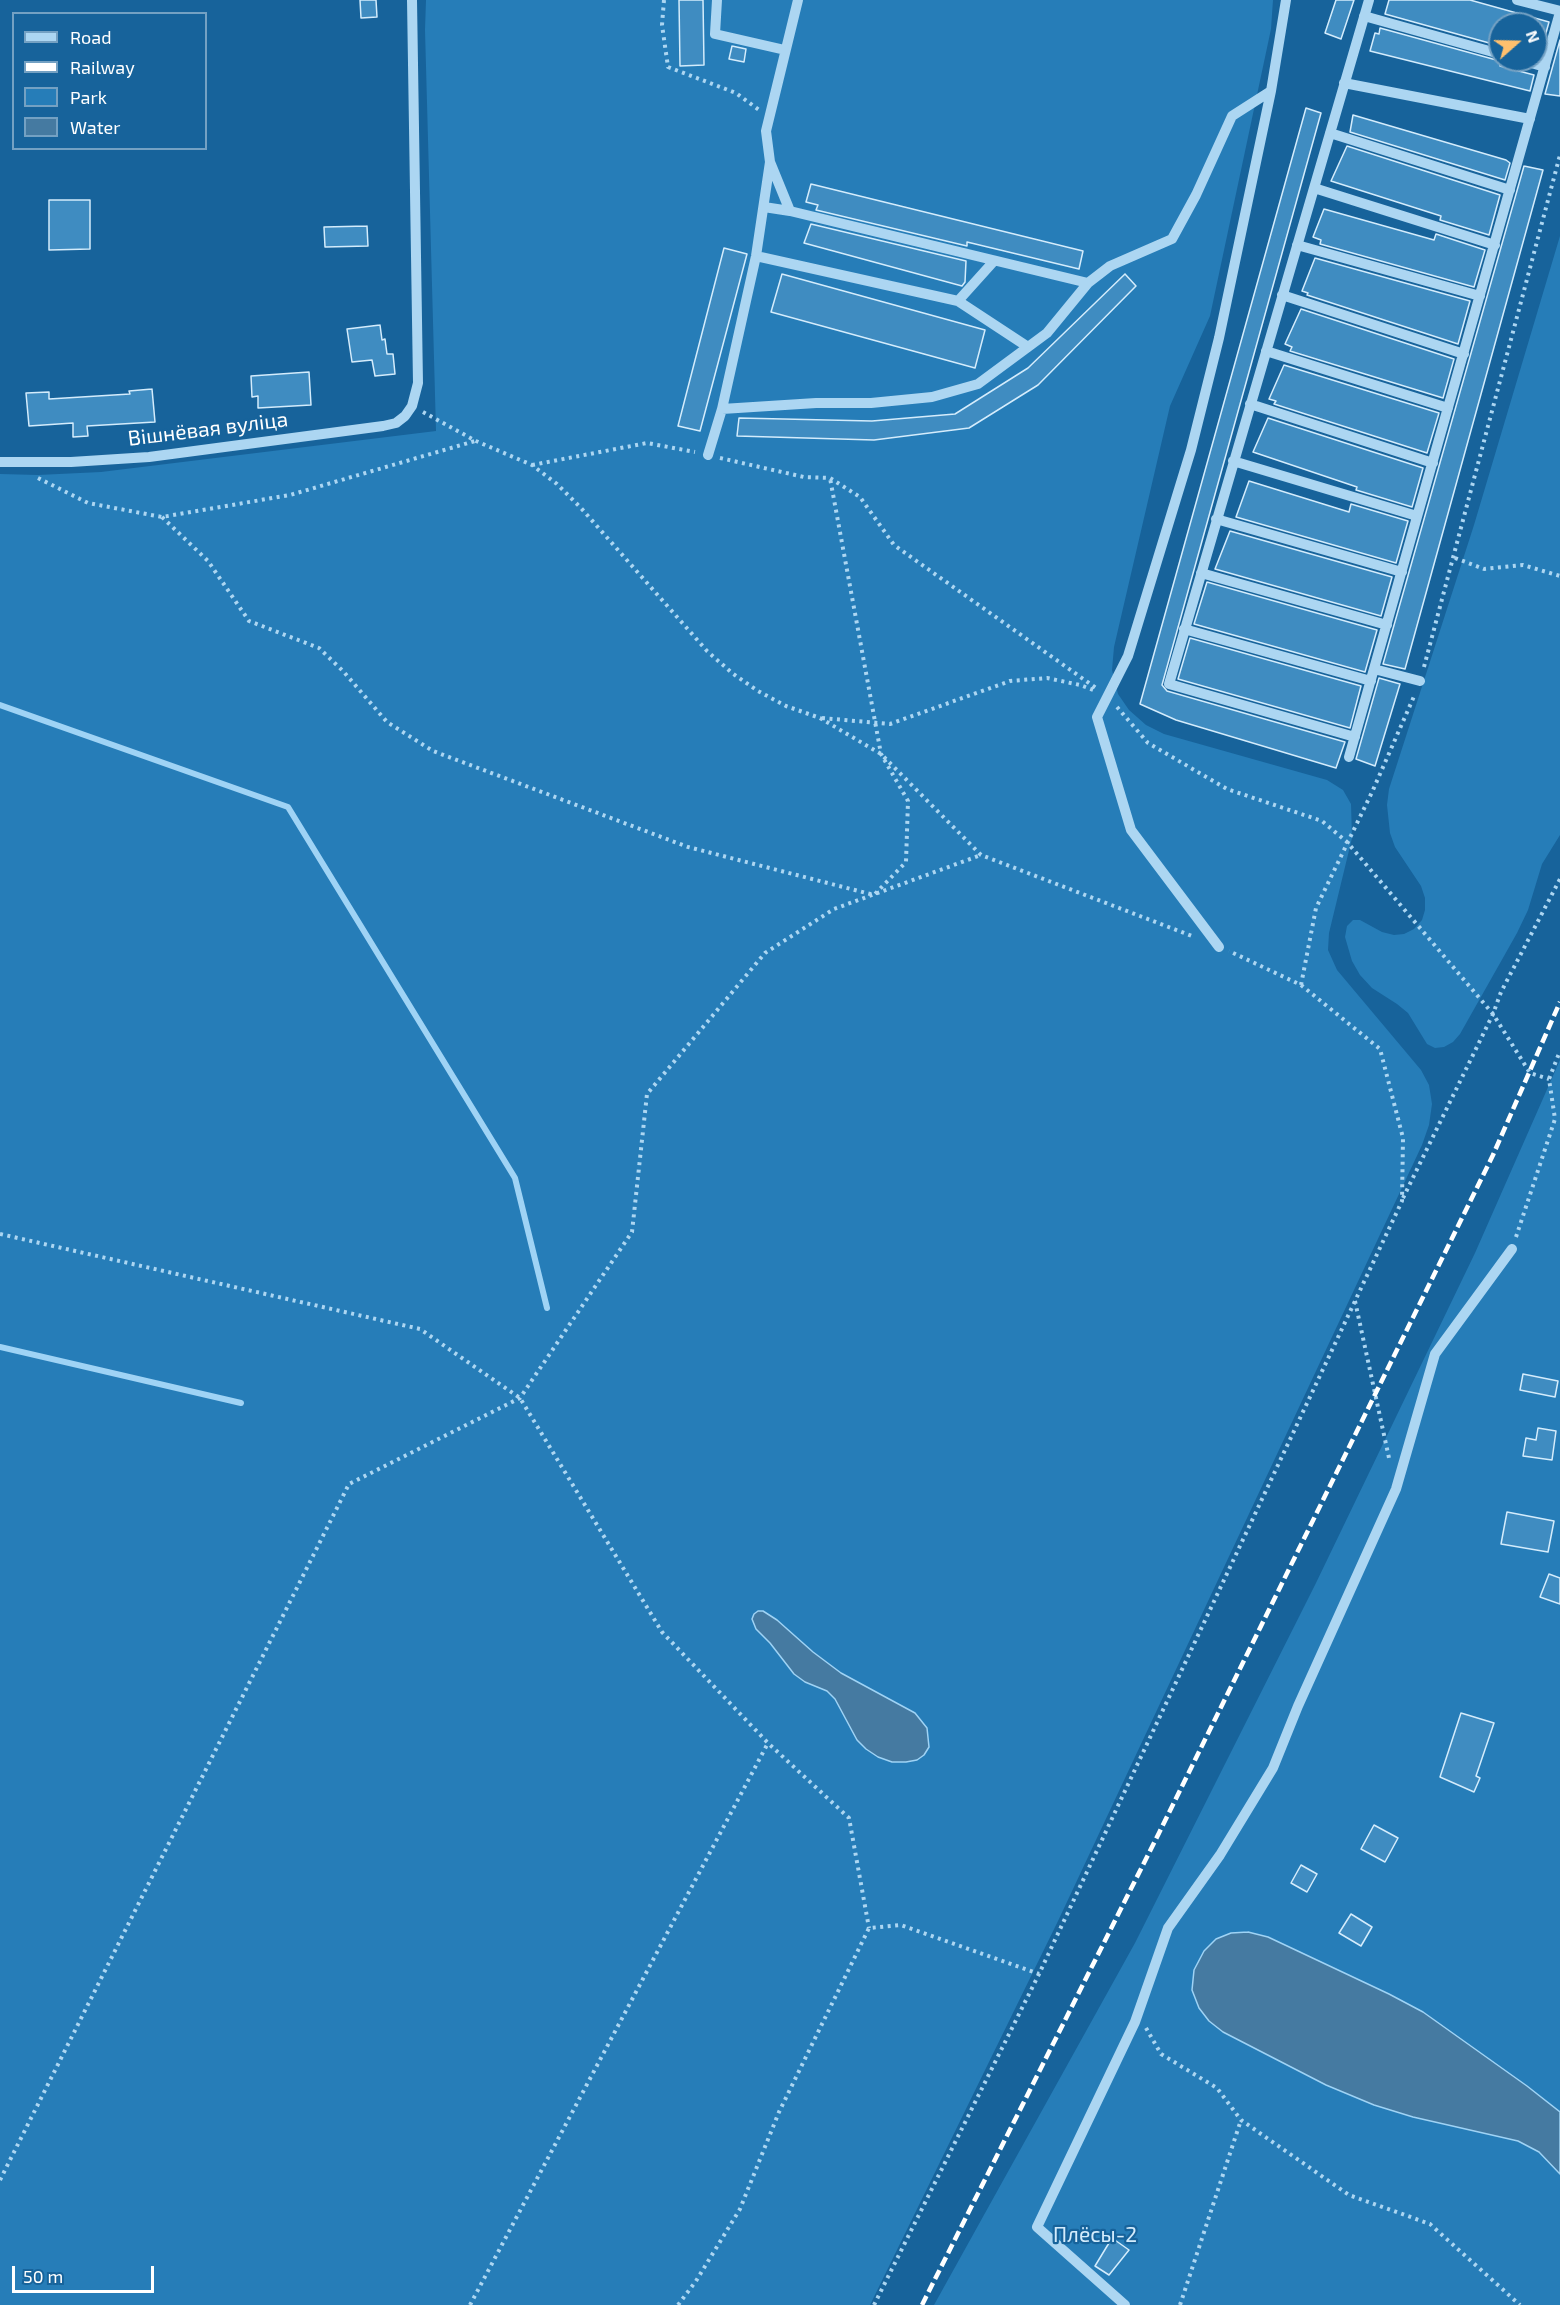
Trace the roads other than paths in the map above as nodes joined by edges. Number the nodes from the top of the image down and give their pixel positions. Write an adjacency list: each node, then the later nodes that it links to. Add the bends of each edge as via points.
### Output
1 (412, 0): 38 (street, Вішнёвая вуліца, via 418,369 417,394 405,416 383,426 149,457)
2 (717, 0): 9 (street, via 715,34)
3 (798, 0): 9 (street)
4 (1286, 0): 14 (street)
5 (1369, 0): 8 (street)
6 (1517, 0): 7 (street)
7 (1560, 12): 11 (street)
8 (1364, 16): 10 (street); 13 (street)
9 (785, 50): 17 (street, via 766,131)
10 (1488, 51)
11 (1548, 56)
12 (1544, 72): 15 (street)
13 (1344, 83): 15 (street); 16 (street)
14 (1271, 91): 26 (street, via 1232,116 1172,239 1110,266); 51 (street, via 1191,450 1128,656 1097,717 1131,830)
15 (1530, 119): 19 (street)
16 (1330, 134): 18 (street); 19 (street)
17 (770, 162): 20 (street); 21 (street)
18 (1314, 188): 22 (street); 23 (street)
19 (1510, 190): 23 (street)
20 (764, 207): 21 (street); 24 (street)
21 (790, 211): 25 (street)
22 (1297, 245): 27 (street); 28 (street)
23 (1495, 245): 28 (street)
24 (756, 256): 29 (street); 35 (street)
25 (994, 261): 26 (street); 29 (street)
26 (1088, 283): 30 (street, via 1047,333)
27 (1282, 295): 31 (street); 32 (street)
28 (1480, 296): 32 (street)
29 (958, 301): 30 (street)
30 (1028, 347): 35 (street, via 978,384 933,397)
31 (1266, 351): 33 (street); 34 (street)
32 (1464, 354): 34 (street)
33 (1250, 404): 37 (street); 39 (street)
34 (1448, 408): 39 (street)
35 (722, 409): 36 (street)
36 (708, 455)
37 (1233, 461): 40 (street); 41 (street)
38 (4, 462)
39 (1432, 464): 40 (street)
40 (1417, 516): 42 (street)
41 (1216, 519): 42 (street); 43 (street)
42 (1402, 572): 44 (street)
43 (1201, 573): 44 (street); 45 (street)
44 (1387, 624): 46 (street)
45 (1184, 629): 47 (street); 49 (street, via 1169,684)
46 (1374, 669): 47 (street); 48 (street)
47 (1371, 681): 49 (street)
48 (1420, 681)
49 (1355, 736): 50 (street)
50 (1349, 758)
51 (1219, 947)
52 (1512, 1249): 53 (street, via 1435,1354 1396,1489 1273,1768 1168,1928 1135,2022 1037,2227)
53 (1125, 2305)

